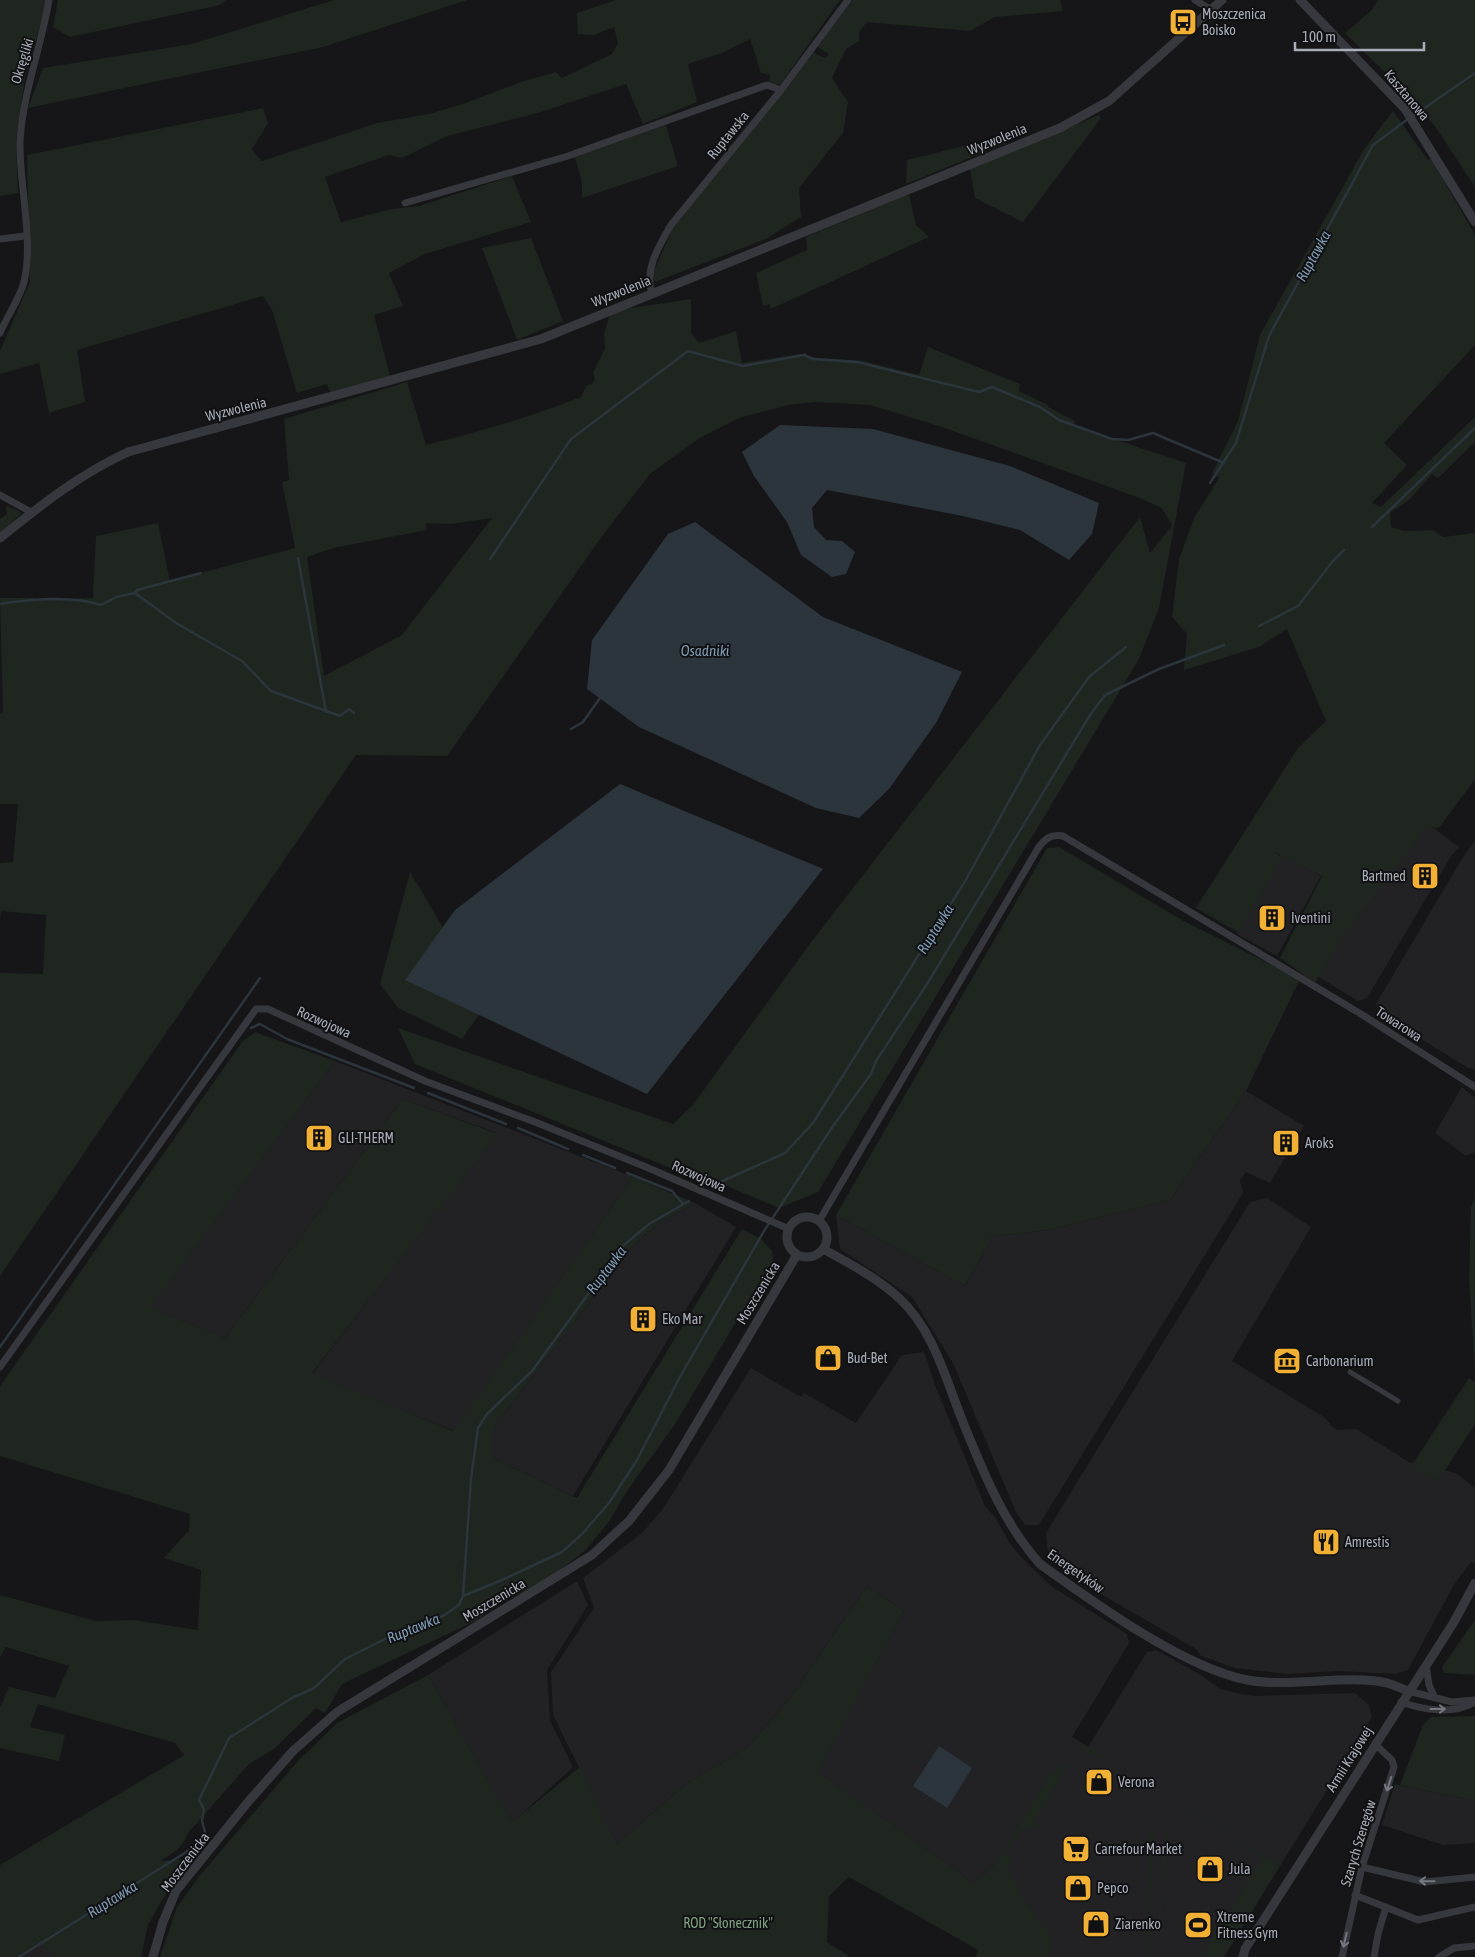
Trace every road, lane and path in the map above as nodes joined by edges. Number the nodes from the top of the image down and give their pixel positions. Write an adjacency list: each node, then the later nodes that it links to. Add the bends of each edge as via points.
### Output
1 (50, 0): 10 (street, Okręgliki, via 25,98 20,142)
2 (848, 0): 7 (street, Ruptawska)
3 (1195, 0): 6 (street)
4 (1222, 0): 6 (street, Wyzwolenia)
5 (1300, 0): 9 (street, Kasztanowa, via 1405,109)
6 (1210, 9): 12 (street, Wyzwolenia, via 1124,90 1074,122)
7 (781, 90): 8 (street, via 767,85 568,156); 12 (street, Ruptawska, via 671,225 649,273)
8 (405, 203)
9 (1475, 222)
10 (25, 236): 11 (street); 13 (street, Okręgliki, via 27,263 23,284)
11 (0, 239)
12 (652, 294): 15 (street, Wyzwolenia, via 541,339 128,452 95,468)
13 (0, 333)
14 (0, 495): 15 (street)
15 (32, 512): 16 (street, Wyzwolenia)
16 (0, 538)
17 (1475, 1087): 18 (street, Towarowa, via 1361,1014 1062,836 1050,836 1042,841)
18 (818, 1221): 19 (street, via 802,1218); 20 (street, via 826,1231)
19 (789, 1229): 21 (street, via 788,1242); 22 (street, Rozwojowa, via 606,1150 425,1081 268,1009 256,1009)
20 (823, 1249): 21 (street, via 813,1256); 27 (street, Energetyków, via 869,1276 899,1299 914,1317 941,1365 1002,1513 1040,1564 1168,1647 1230,1676 1277,1682 1368,1681 1387,1683)
21 (795, 1253): 39 (street, Moszczenicka, via 795,1258 669,1470 629,1521 592,1555 337,1712 293,1751 176,1891 162,1922)
22 (0, 1367)
23 (1350, 1372): 24 (street)
24 (1398, 1401)
25 (1475, 1583): 26 (street, Armii Krajowej)
26 (1426, 1664): 27 (street, Armii Krajowej); 28 (street)
27 (1408, 1691): 28 (street); 30 (street, Armii Krajowej)
28 (1434, 1696): 29 (street, via 1452,1702)
29 (1475, 1701): 30 (street, one-way to 29, via 1421,1709 1468,1707)
30 (1401, 1702): 31 (street, Armii Krajowej)
31 (1375, 1744): 32 (street, Szarych Szeregów, one-way to 32, via 1392,1760 1394,1767); 38 (street, Armii Krajowej)
32 (1362, 1867): 33 (street, one-way to 32, via 1425,1882); 34 (street, Szarych Szeregów)
33 (1475, 1877)
34 (1355, 1895): 35 (street); 41 (street, Szarych Szeregów, one-way to 41)
35 (1386, 1907): 36 (street, via 1418,1920); 42 (street)
36 (1475, 1907)
37 (1475, 1946): 43 (street, via 1454,1948)
38 (1244, 1953): 40 (street, Armii Krajowej)
39 (152, 1957)
40 (1235, 1957)
41 (1342, 1957)
42 (1374, 1957)
43 (1439, 1957)

